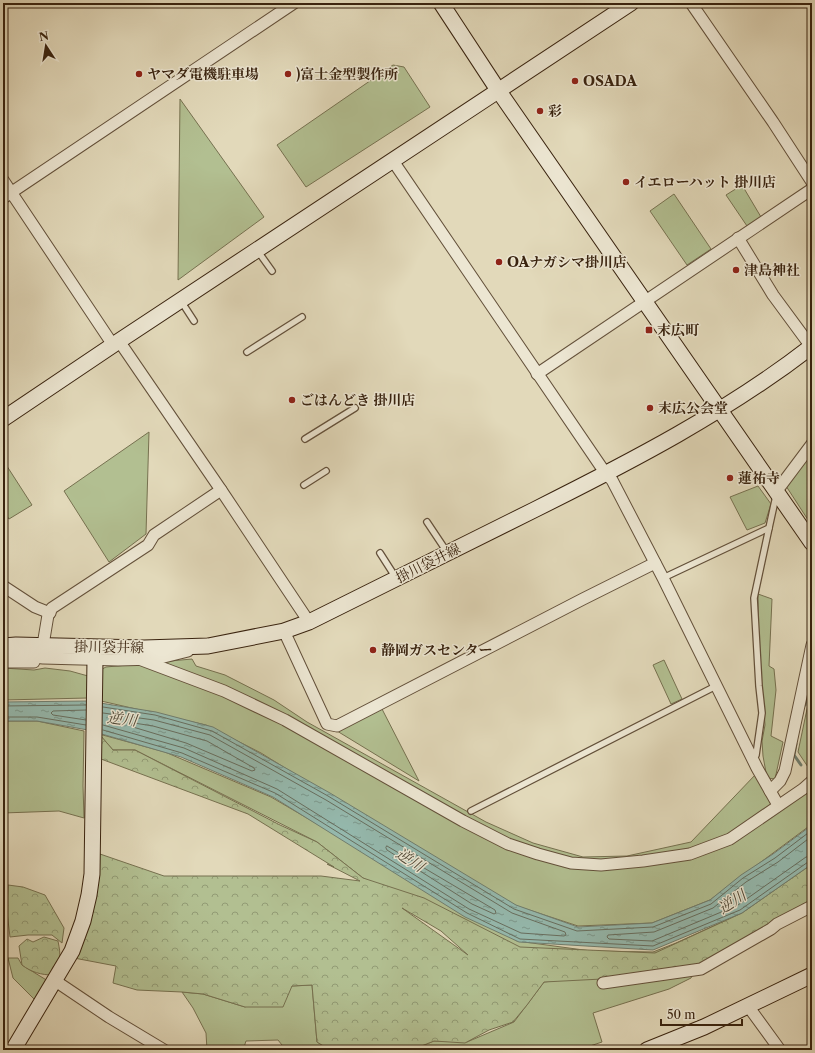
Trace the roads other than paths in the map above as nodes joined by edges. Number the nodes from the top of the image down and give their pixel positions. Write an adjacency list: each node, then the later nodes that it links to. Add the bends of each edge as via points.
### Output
1 (294, 3): 10 (street)
2 (442, 3): 5 (street)
3 (631, 3): 5 (street)
4 (691, 3): 8 (street)
5 (498, 90): 6 (street); 15 (street)
6 (393, 161): 12 (street); 21 (street)
7 (3, 180): 10 (street)
8 (812, 182)
9 (812, 189): 11 (street)
10 (7, 196): 18 (street)
11 (738, 238): 15 (street); 19 (street, via 773,295)
12 (258, 250): 13 (lane); 14 (street)
13 (272, 271)
14 (180, 301): 17 (lane); 18 (street)
15 (645, 302): 21 (street); 23 (street)
16 (302, 316): 20 (lane)
17 (194, 321)
18 (116, 343): 24 (street); 30 (street)
19 (812, 347): 23 (street, 掛川袋井線)
20 (247, 352)
21 (537, 374): 28 (street)
22 (355, 408): 25 (lane)
23 (719, 410): 28 (street, 掛川袋井線); 31 (street)
24 (3, 419)
25 (305, 439)
26 (812, 444): 31 (street)
27 (326, 471): 29 (lane)
28 (606, 474): 36 (street, 掛川袋井線); 37 (street, via 612,480)
29 (304, 485)
30 (221, 490): 41 (street, via 154,535 148,545 52,608); 42 (street)
31 (776, 492): 33 (lane); 34 (street)
32 (427, 522): 36 (lane)
33 (769, 528): 38 (lane); 53 (lane, via 754,598 762,713 756,755)
34 (812, 543)
35 (380, 553): 39 (lane)
36 (448, 553): 39 (street, 掛川袋井線)
37 (655, 564): 38 (street); 43 (street, via 337,726 327,724)
38 (663, 578): 52 (street)
39 (396, 579): 42 (street, 掛川袋井線)
40 (3, 586): 41 (street, via 35,607)
41 (50, 613): 47 (street)
42 (309, 622): 43 (street, 掛川袋井線)
43 (284, 631): 46 (street, 掛川袋井線)
44 (812, 645): 55 (street, via 785,771)
45 (3, 646): 47 (street, 掛川袋井線, via 16,645)
46 (208, 646): 47 (street, 掛川袋井線); 49 (street, via 156,659)
47 (43, 652): 48 (street); 50 (street, via 32,663); 51 (street)
48 (3, 653)
49 (139, 659): 51 (street); 56 (street, via 224,691 285,720 508,844 571,862 601,865 690,854 730,839)
50 (3, 662)
51 (95, 664): 60 (street, via 92,874 83,921 72,951)
52 (716, 686): 53 (street); 57 (lane)
53 (753, 759): 55 (street)
54 (812, 781): 56 (street)
55 (770, 791): 56 (street)
56 (778, 805)
57 (472, 811)
58 (812, 906): 61 (street, via 701,969)
59 (812, 975): 62 (street)
60 (54, 980): 63 (street); 64 (street)
61 (603, 983)
62 (748, 1006): 65 (street); 66 (street)
63 (13, 1050)
64 (164, 1050)
65 (647, 1050)
66 (780, 1050)

